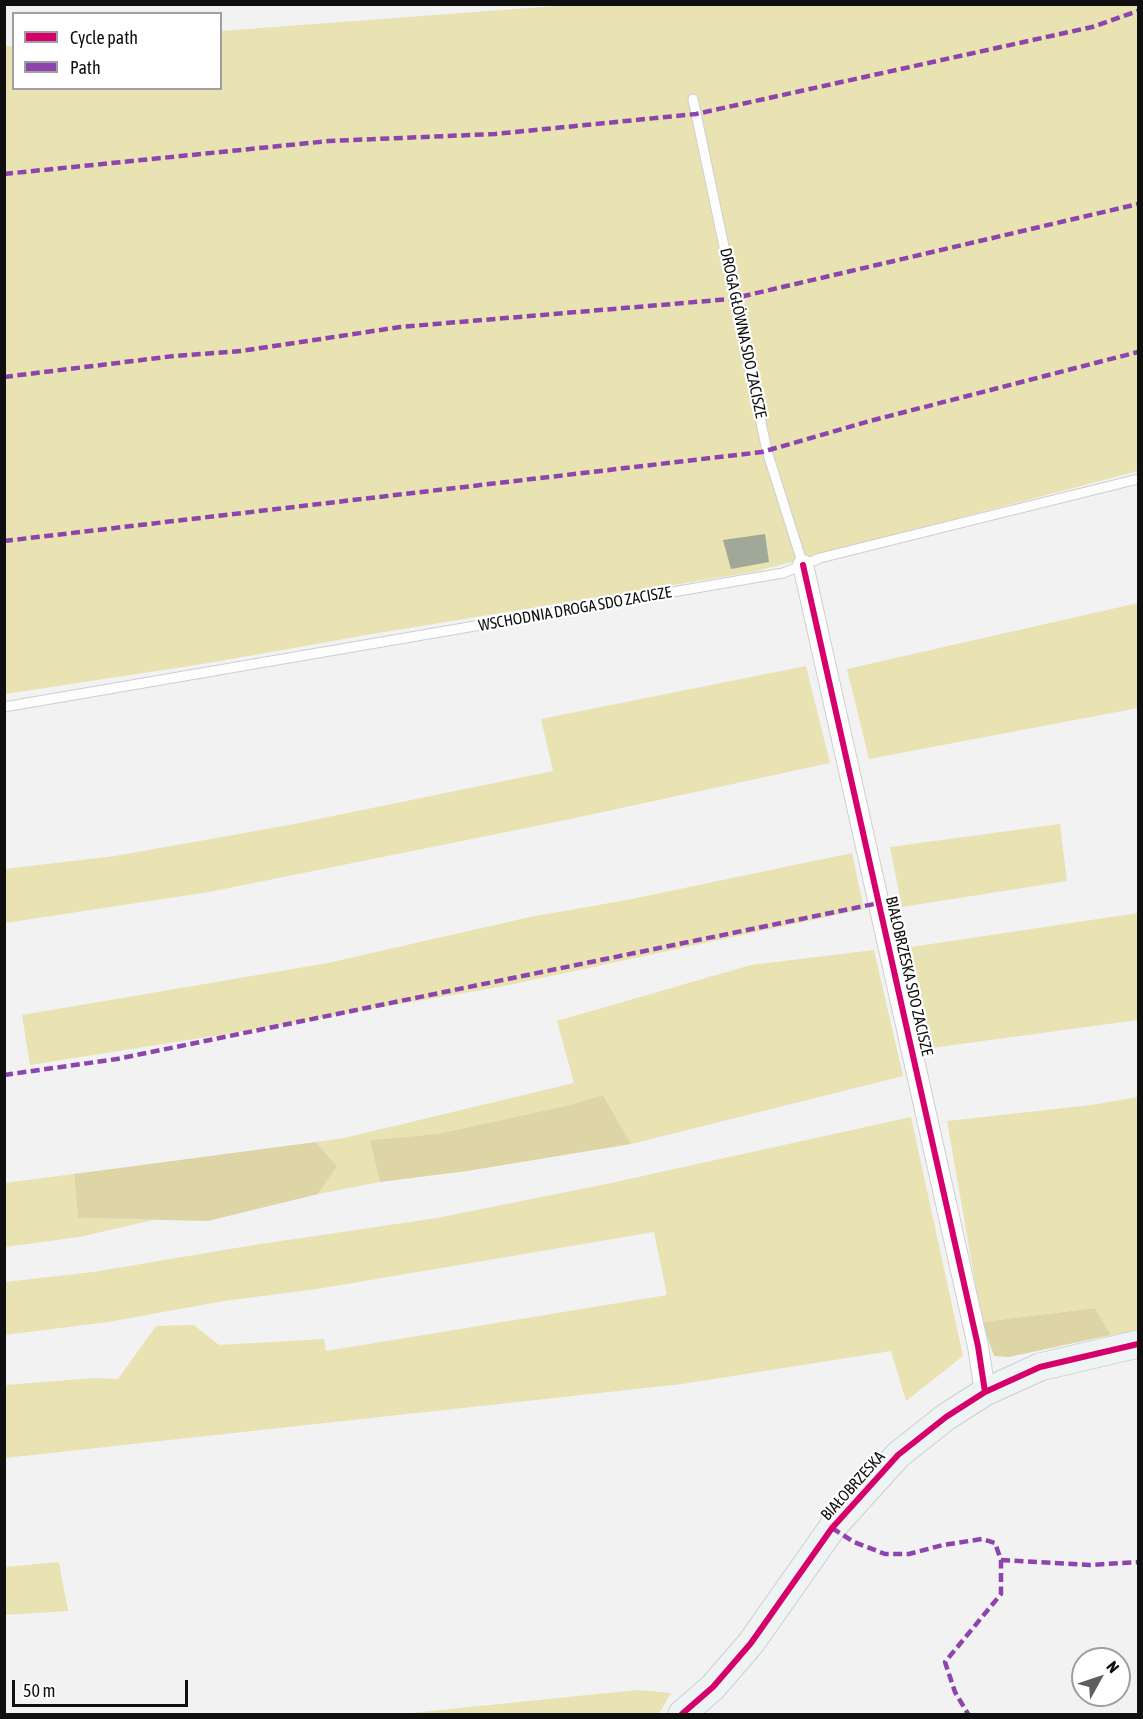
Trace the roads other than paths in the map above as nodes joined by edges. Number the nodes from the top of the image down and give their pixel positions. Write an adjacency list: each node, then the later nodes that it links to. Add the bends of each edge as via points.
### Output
1 (693, 99): 3 (lane, DROGA GŁÓWNA SDO ZACISZE, via 768,451)
2 (1138, 479): 3 (lane, WSCHODNIA DROGA SDO ZACISZE)
3 (804, 565): 4 (lane, WSCHODNIA DROGA SDO ZACISZE, via 783,573); 6 (street, BIAŁOBRZESKA SDO ZACISZE)
4 (4, 707)
5 (1138, 1344): 6 (street, BIAŁOBRZESKA, via 1040,1367)
6 (985, 1392): 7 (street, BIAŁOBRZESKA, via 898,1455 832,1528 751,1643 713,1687)
7 (682, 1714)

